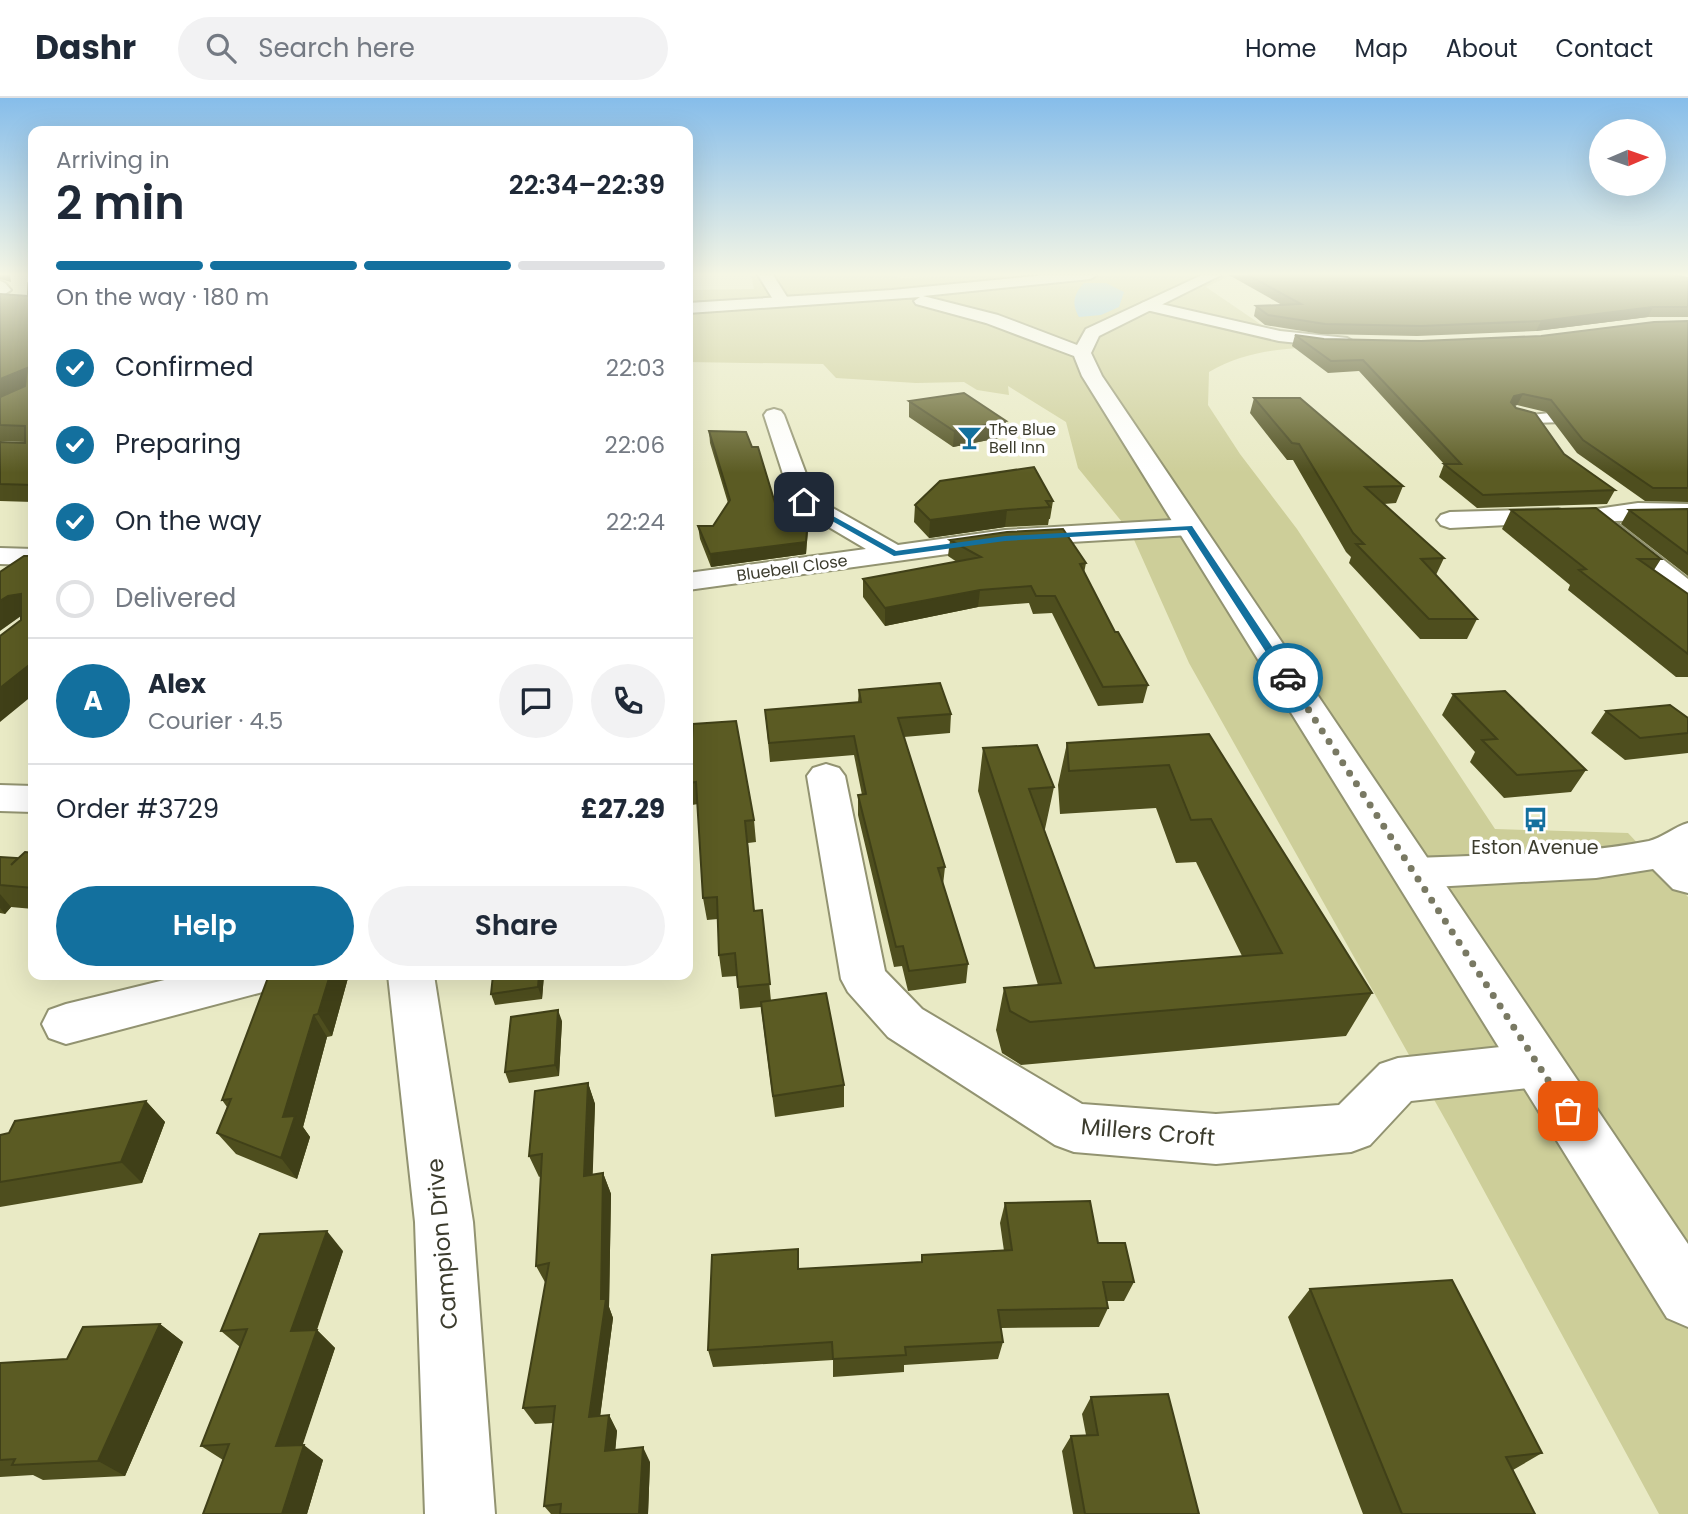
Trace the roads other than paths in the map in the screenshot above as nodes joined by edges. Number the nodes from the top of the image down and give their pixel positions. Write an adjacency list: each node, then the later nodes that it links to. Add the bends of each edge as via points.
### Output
1 (1050, 341): 5 (street)
2 (1087, 341): 5 (street)
3 (1315, 341): 4 (street)
4 (1367, 344)
5 (1082, 353): 12 (street, via 1092,376)
6 (774, 415): 15 (street, via 804,502)
7 (1608, 489): 8 (street)
8 (1639, 511): 9 (street); 10 (street)
9 (1688, 512)
10 (1592, 516): 11 (street); 18 (street)
11 (1450, 520)
12 (1189, 527): 15 (street, Bluebell Close, via 1005,538); 23 (street)
13 (0, 542): 14 (street, via 7,547)
14 (0, 554): 16 (street)
15 (894, 554): 17 (street, Bluebell Close)
16 (28, 556)
17 (693, 581)
18 (1688, 593)
19 (826, 776): 27 (street, Millers Croft, via 864,979 905,1023 1074,1128 1216,1139 1351,1128 1398,1080)
20 (0, 798): 21 (street)
21 (28, 799)
22 (1679, 856): 23 (street)
23 (1415, 873): 27 (street)
24 (238, 980): 26 (street)
25 (412, 980): 29 (street, Campion Drive, via 444,1222)
26 (66, 1024)
27 (1538, 1065): 28 (street)
28 (1688, 1297)
29 (460, 1514)

